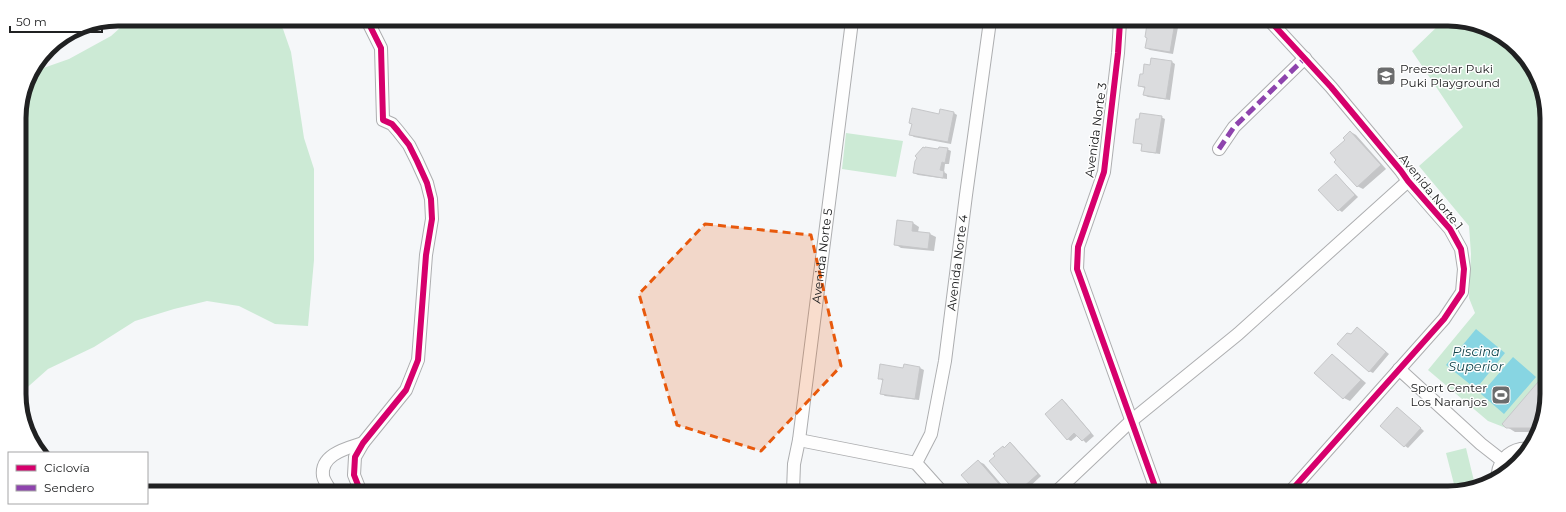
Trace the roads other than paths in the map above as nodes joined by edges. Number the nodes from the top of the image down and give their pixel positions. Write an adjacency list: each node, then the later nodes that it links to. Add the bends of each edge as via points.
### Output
1 (370, 26): 12 (street, via 381,48 383,120 392,124 398,131 417,161 427,182 432,219 426,255 418,360 406,390)
2 (851, 26): 11 (street, Avenida Norte 5)
3 (989, 26): 14 (street, Avenida Norte 4, via 945,361 931,434)
4 (1120, 26): 10 (street, Avenida Norte 3, via 1104,172 1078,248 1077,269)
5 (1275, 26): 6 (street, Avenida Norte 1)
6 (1305, 58): 7 (street, via 1234,127); 8 (street, Avenida Norte 1)
7 (1219, 149)
8 (1408, 181): 9 (street, Avenida Norte 1, via 1450,229 1461,249 1464,269 1462,292 1458,300); 10 (street, via 1238,334)
9 (1399, 369): 16 (street, via 1481,444); 23 (street, Avenida Norte 1)
10 (1130, 421): 21 (street); 22 (street, Avenida Norte 3)
11 (799, 440): 14 (street); 19 (street, Avenida Norte 5)
12 (363, 443): 17 (street, via 338,452 327,462 323,469 323,478); 18 (street, via 355,457 354,475)
13 (1519, 453): 15 (main road)
14 (916, 463): 20 (street)
15 (1503, 467)
16 (1502, 469)
17 (328, 486)
18 (358, 486)
19 (793, 486)
20 (937, 486)
21 (1062, 486)
22 (1155, 486)
23 (1295, 486)

